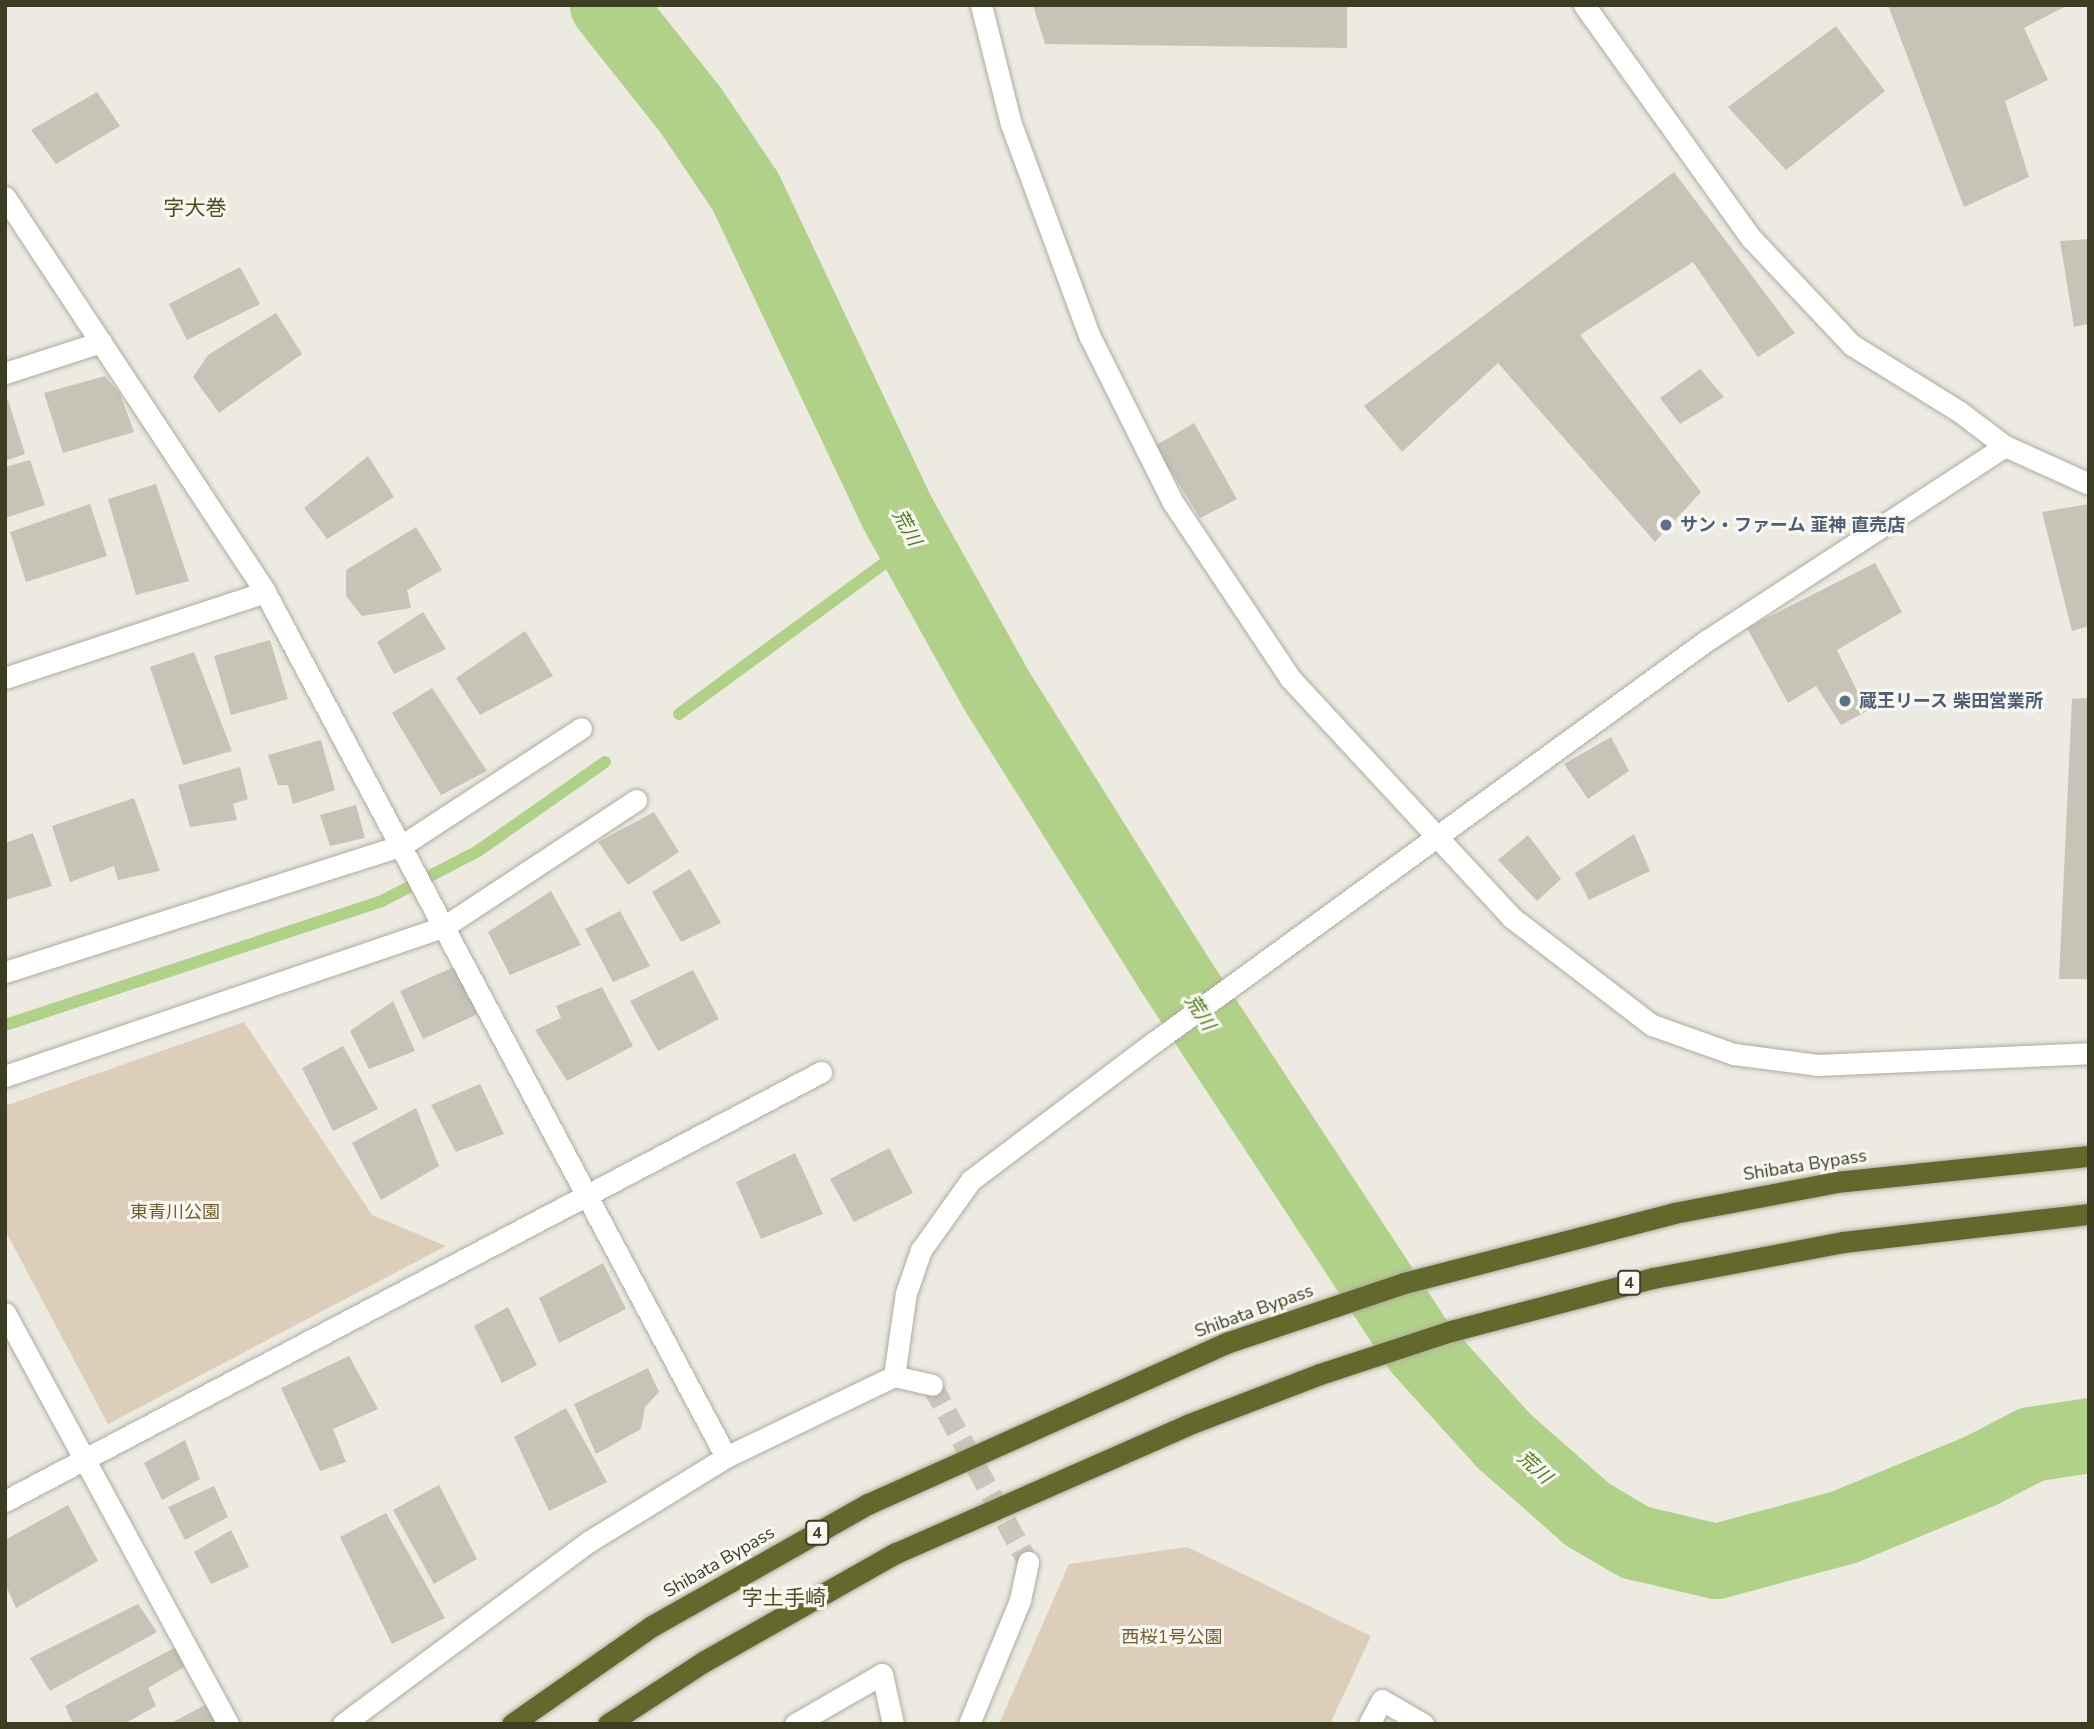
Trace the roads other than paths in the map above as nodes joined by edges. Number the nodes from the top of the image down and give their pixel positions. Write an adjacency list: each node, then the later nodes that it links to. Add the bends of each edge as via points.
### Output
1 (981, 5): 12 (street, via 1012,124 1090,337 1172,501 1290,678)
2 (1584, 5): 6 (street, via 1751,238 1852,345 1960,412)
3 (5, 197): 4 (street)
4 (101, 342): 5 (street); 8 (street)
5 (5, 373)
6 (2005, 446): 7 (street); 12 (street, via 1706,641)
7 (2089, 484)
8 (265, 592): 9 (street); 13 (street)
9 (5, 678)
10 (581, 728): 13 (street)
11 (636, 800): 14 (street)
12 (1439, 838): 16 (street, via 1511,917 1608,994 1652,1025 1734,1054 1817,1065); 23 (street, via 971,1180 921,1250 906,1293)
13 (406, 854): 14 (street); 15 (street)
14 (441, 919): 18 (street); 20 (street)
15 (5, 972)
16 (2089, 1053)
17 (821, 1072): 20 (street)
18 (5, 1076)
19 (2089, 1156): 31 (highway, Shibata Bypass / 4, via 1997,1162 1782,1191 1584,1233 1404,1283 1226,1343 868,1504 652,1626)
20 (588, 1192): 25 (street); 26 (street)
21 (2089, 1214): 32 (highway, 4, via 1856,1240 1641,1280 1451,1331 1187,1425 896,1553 703,1662)
22 (5, 1313): 26 (street)
23 (894, 1376): 24 (street); 25 (street)
24 (932, 1385)
25 (726, 1457): 30 (street, via 588,1542)
26 (85, 1460): 27 (street); 29 (street)
27 (5, 1502)
28 (1028, 1562): 35 (street, via 1020,1600)
29 (228, 1724)
30 (343, 1724)
31 (512, 1724)
32 (608, 1724)
33 (795, 1724): 34 (street, via 882,1674)
34 (893, 1724)
35 (969, 1724)
36 (1369, 1724): 37 (street, via 1382,1700)
37 (1423, 1724)

